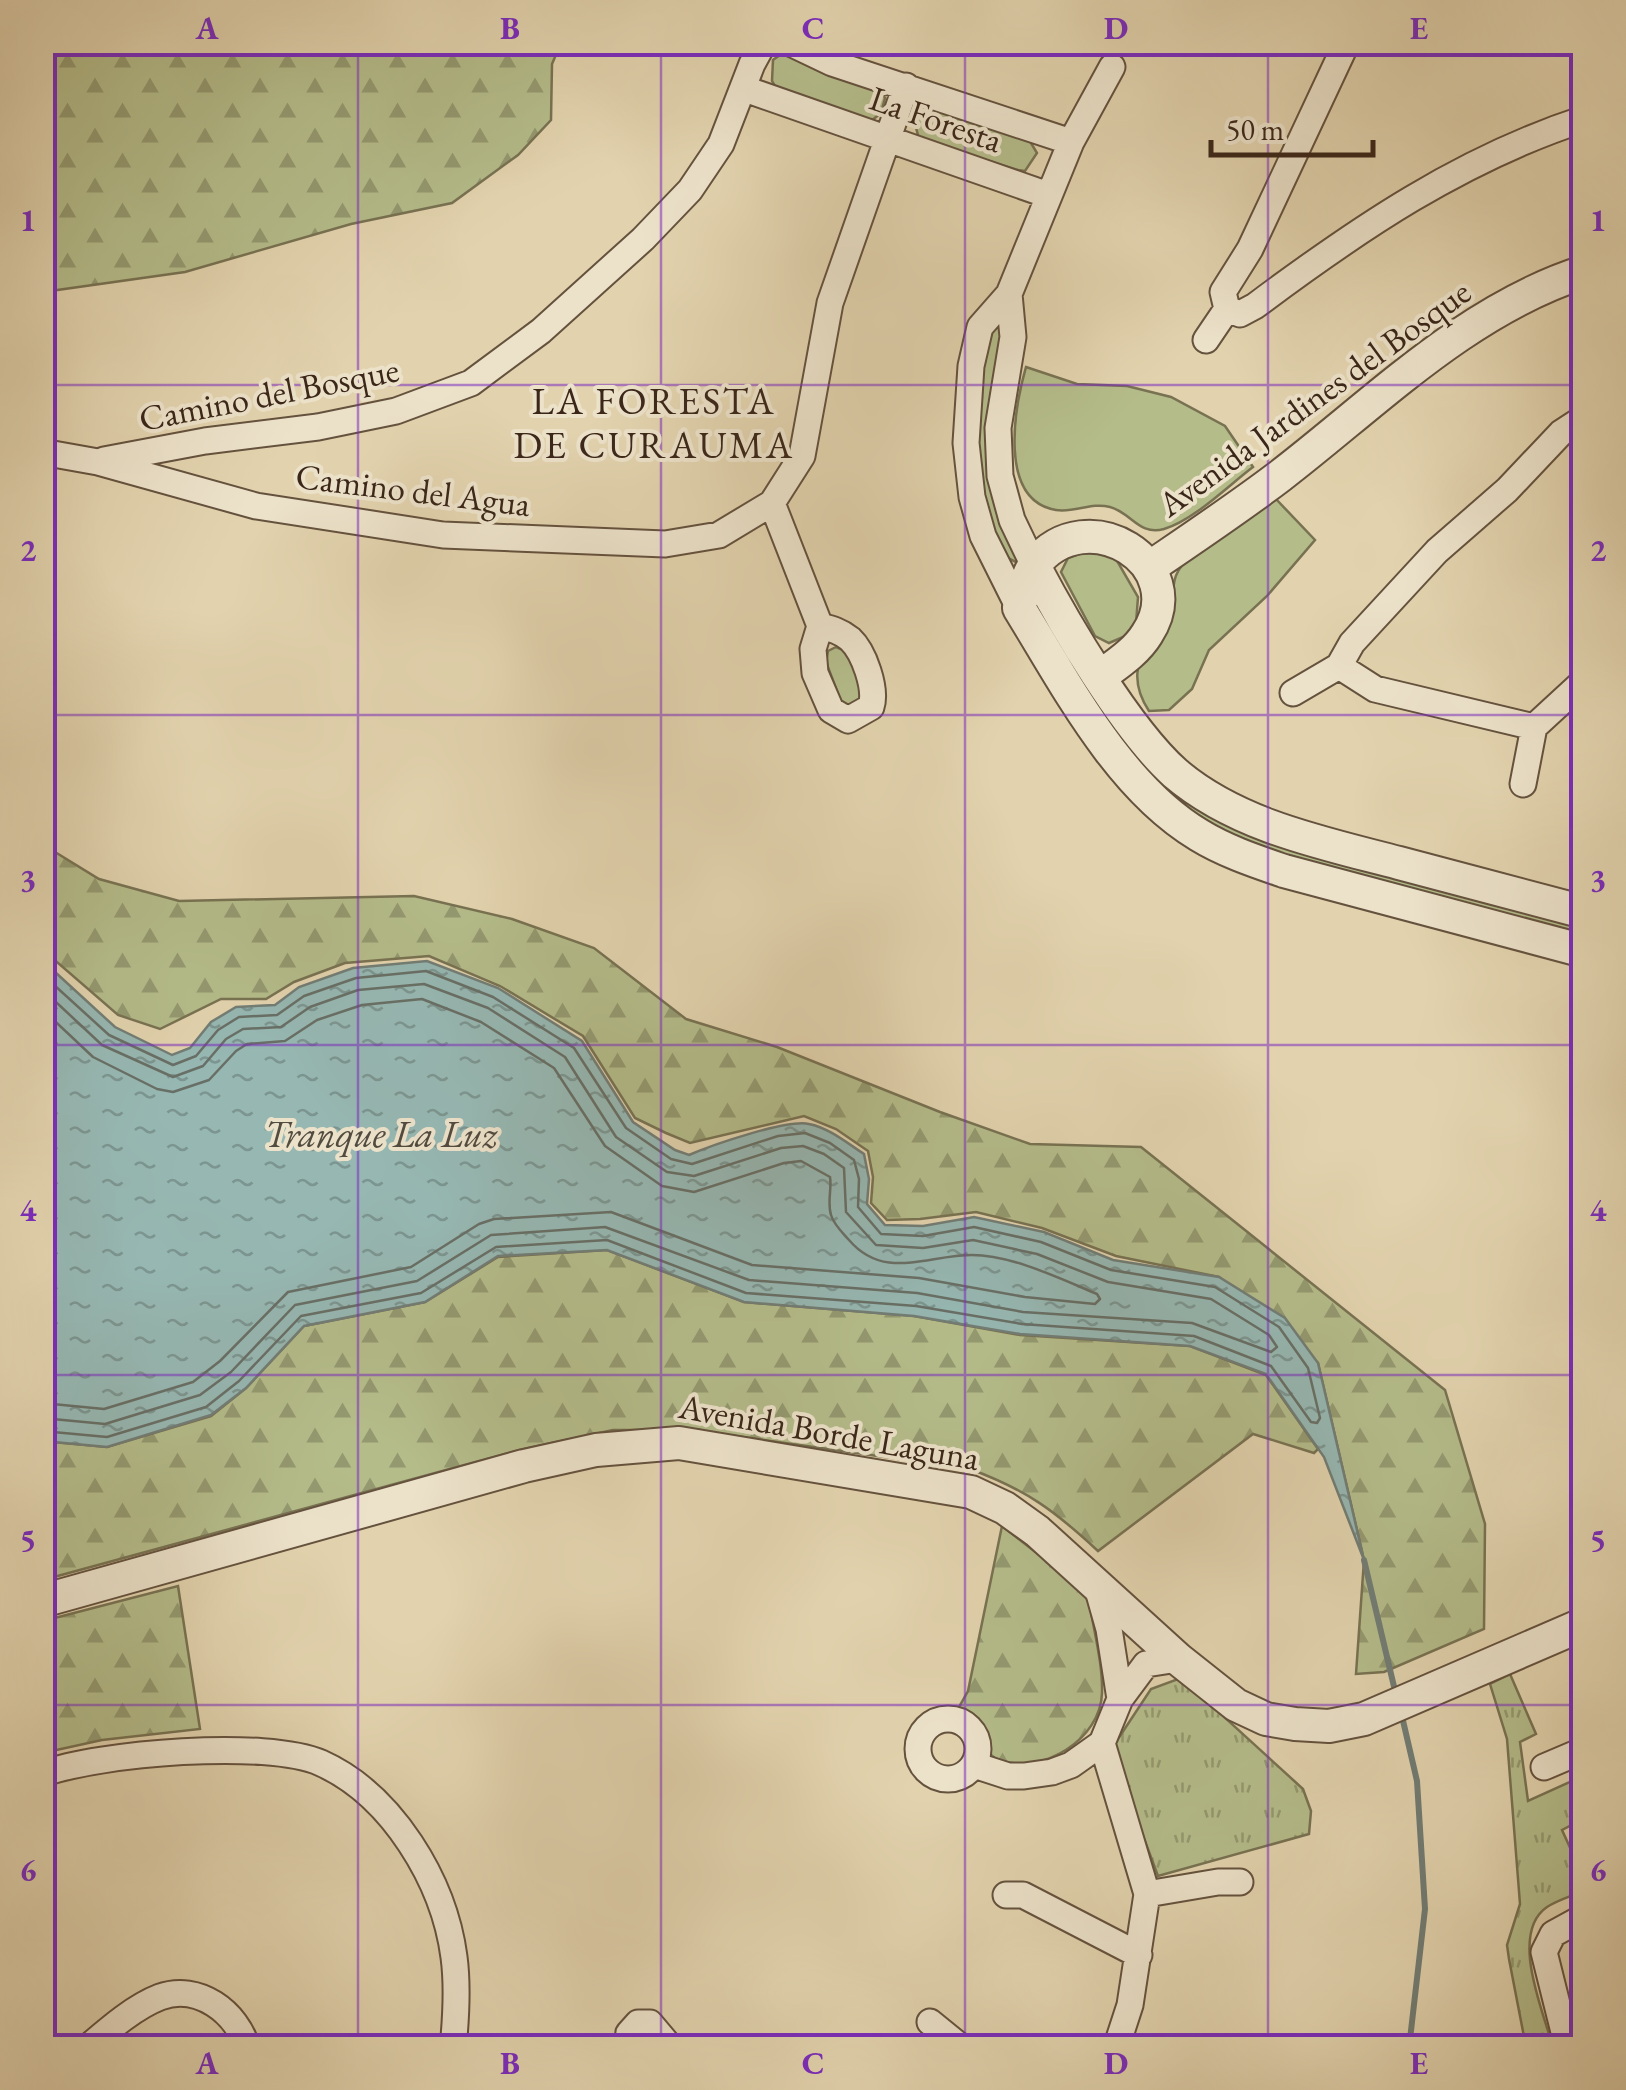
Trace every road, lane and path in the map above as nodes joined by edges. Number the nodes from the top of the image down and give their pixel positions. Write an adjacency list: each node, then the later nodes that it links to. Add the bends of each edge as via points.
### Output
1 (764, 42): 6 (street, Camino del Bosque)
2 (788, 42): 5 (street, La Foresta)
3 (1348, 42): 11 (street)
4 (1112, 67): 9 (street)
5 (906, 86): 8 (street, Camino del Agua); 9 (street, La Foresta)
6 (745, 89): 8 (street, La Foresta); 19 (street, Camino del Bosque, via 721,144 690,190 541,331 471,383 396,411)
7 (1584, 119): 13 (street, via 1440,179)
8 (888, 139): 10 (street, La Foresta); 20 (street, Camino del Agua, via 830,304 802,456)
9 (1071, 142): 10 (street)
10 (1048, 195): 14 (street)
11 (1250, 249): 13 (street, via 1251,268 1264,283); 15 (street, via 1224,292)
12 (1584, 272): 22 (street, Avenida Jardines del Bosque, via 1499,310)
13 (1282, 286): 15 (street, via 1240,314)
14 (1009, 294): 21 (street, via 1012,337 998,428 1000,476); 23 (street, via 980,327 966,442 982,536)
15 (1227, 308): 16 (street)
16 (1206, 340)
17 (1584, 418): 25 (street, via 1561,432 1438,551 1352,643)
18 (42, 452): 19 (street, Camino del Agua)
19 (98, 462): 20 (street, Camino del Agua, via 256,506 443,535 692,542 718,536)
20 (772, 503): 24 (street)
21 (1034, 566): 22 (street, Avenida Jardines del Bosque, via 1052,550 1093,535 1132,549); 23 (street); 26 (street)
22 (1149, 568): 26 (street, Avenida Jardines del Bosque, via 1157,588 1152,624 1128,656)
23 (1019, 608): 32 (street, via 1137,784 1199,835 1284,871)
24 (820, 626)
25 (1339, 666): 28 (street); 29 (street, via 1375,689)
26 (1100, 676): 31 (street, via 1174,772 1212,800 1305,838)
27 (1584, 682): 29 (street)
28 (1294, 693)
29 (1534, 728): 30 (street)
30 (1523, 784)
31 (1584, 912)
32 (1584, 950)
33 (42, 1601): 34 (street, Avenida Borde Laguna, via 524,1466 596,1450 679,1443 971,1492 1022,1518 1096,1583)
34 (1127, 1623): 36 (street, Avenida Borde Laguna); 37 (street)
35 (1584, 1624): 36 (street, Avenida Borde Laguna, via 1364,1719 1312,1726 1266,1719)
36 (1162, 1662): 37 (street)
37 (1120, 1698): 38 (street)
38 (1102, 1742): 40 (street, via 1071,1765 1042,1774 1008,1776); 44 (street)
39 (1584, 1750): 41 (street)
40 (974, 1764)
41 (1544, 1766)
42 (42, 1774): 51 (street, via 144,1754 229,1752 318,1762 344,1776 384,1810 431,1882 454,1956)
43 (1240, 1882): 44 (street)
44 (1147, 1894): 47 (street)
45 (1006, 1895): 47 (street, via 1022,1896)
46 (1584, 1917): 56 (street, via 1554,1934 1544,1952)
47 (1139, 1955): 55 (street)
48 (930, 2022): 54 (street)
49 (87, 2048): 50 (street, via 159,1998 186,1994 223,2009)
50 (247, 2048)
51 (452, 2048)
52 (636, 2048): 53 (street, via 629,2033 638,2023 650,2023)
53 (671, 2048)
54 (962, 2048)
55 (1116, 2048)
56 (1568, 2048)

